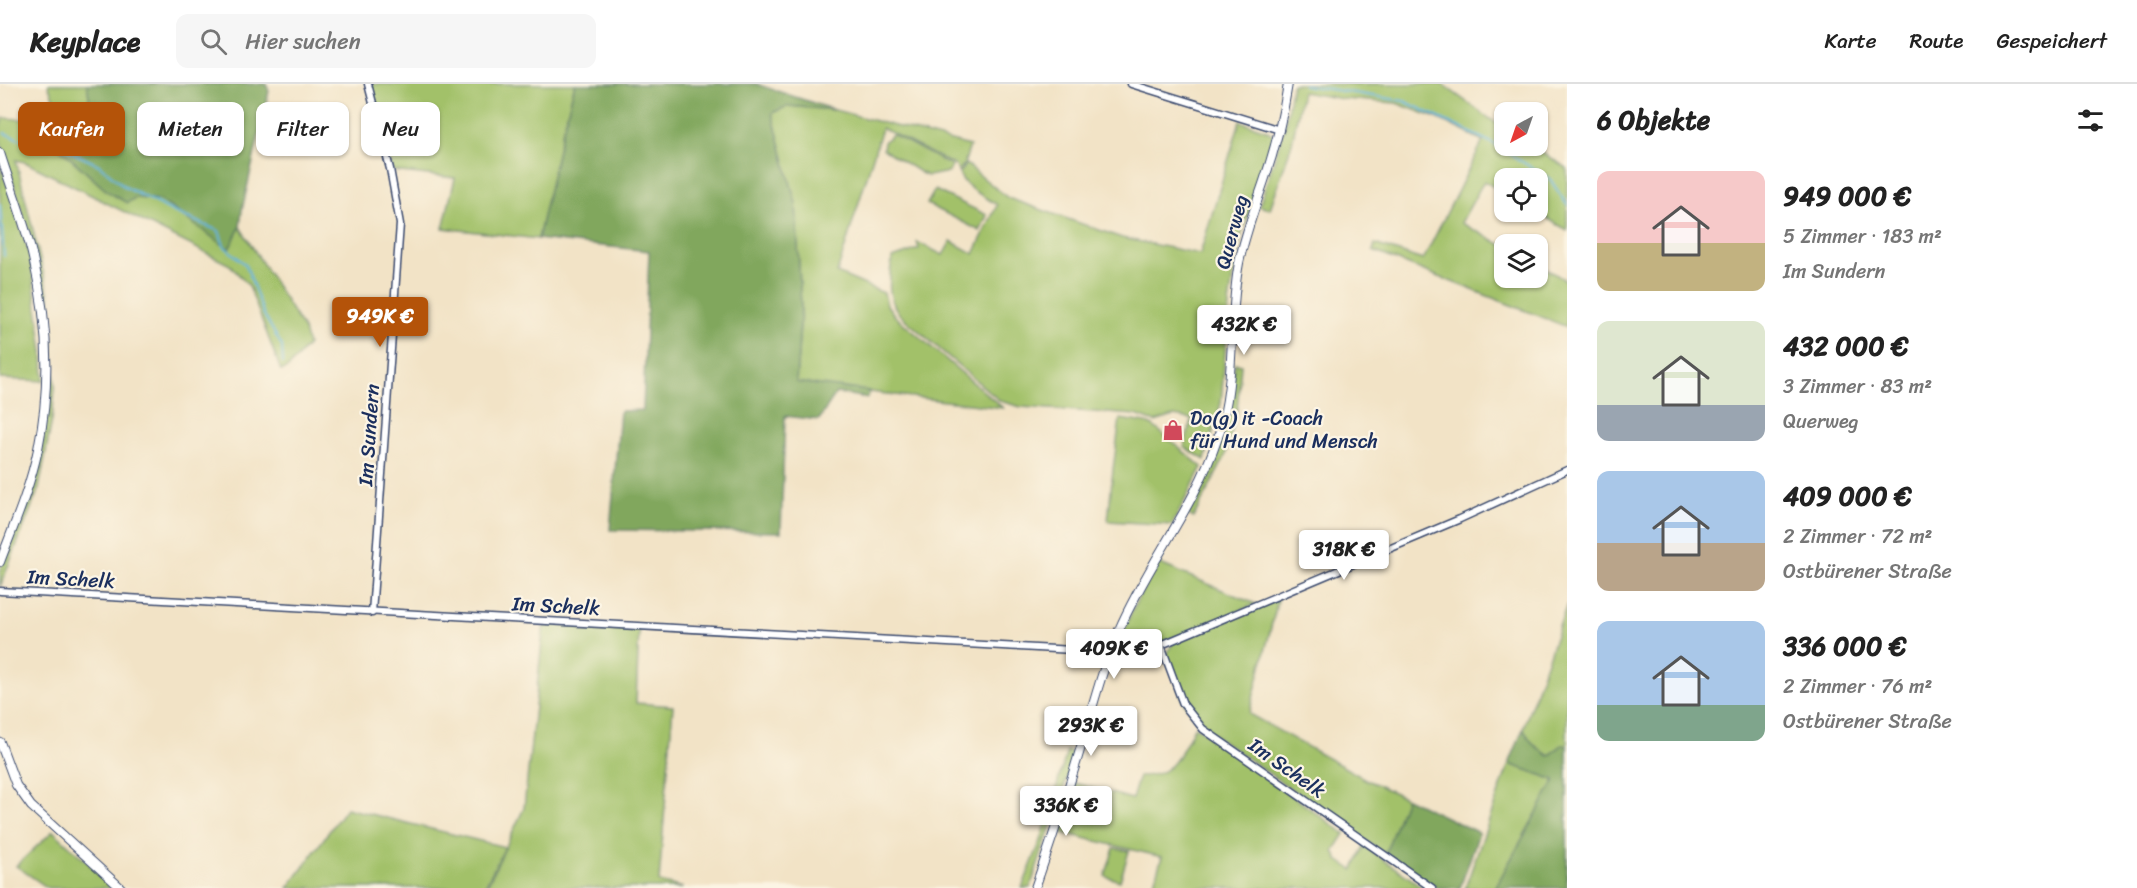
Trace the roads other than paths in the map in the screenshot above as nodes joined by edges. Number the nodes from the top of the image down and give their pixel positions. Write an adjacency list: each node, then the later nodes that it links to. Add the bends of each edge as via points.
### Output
1 (368, 84): 9 (street, Im Sundern, via 400,224)
2 (1131, 84): 4 (street)
3 (1288, 84): 4 (street, Querweg)
4 (1280, 130): 11 (street, Querweg, via 1239,263 1226,408 1219,434 1201,483 1134,596)
5 (0, 153): 7 (street, via 36,273 46,383 38,451)
6 (1567, 471): 10 (street, Im Schelk)
7 (0, 562)
8 (0, 591): 9 (street, Im Schelk)
9 (372, 613): 11 (street, Im Schelk)
10 (1161, 645): 11 (street, Im Schelk); 15 (street, Im Schelk, via 1183,705 1203,729)
11 (1110, 652): 14 (street, Querweg)
12 (0, 742): 13 (street, via 16,785 32,806)
13 (121, 888)
14 (1035, 888)
15 (1432, 888)

